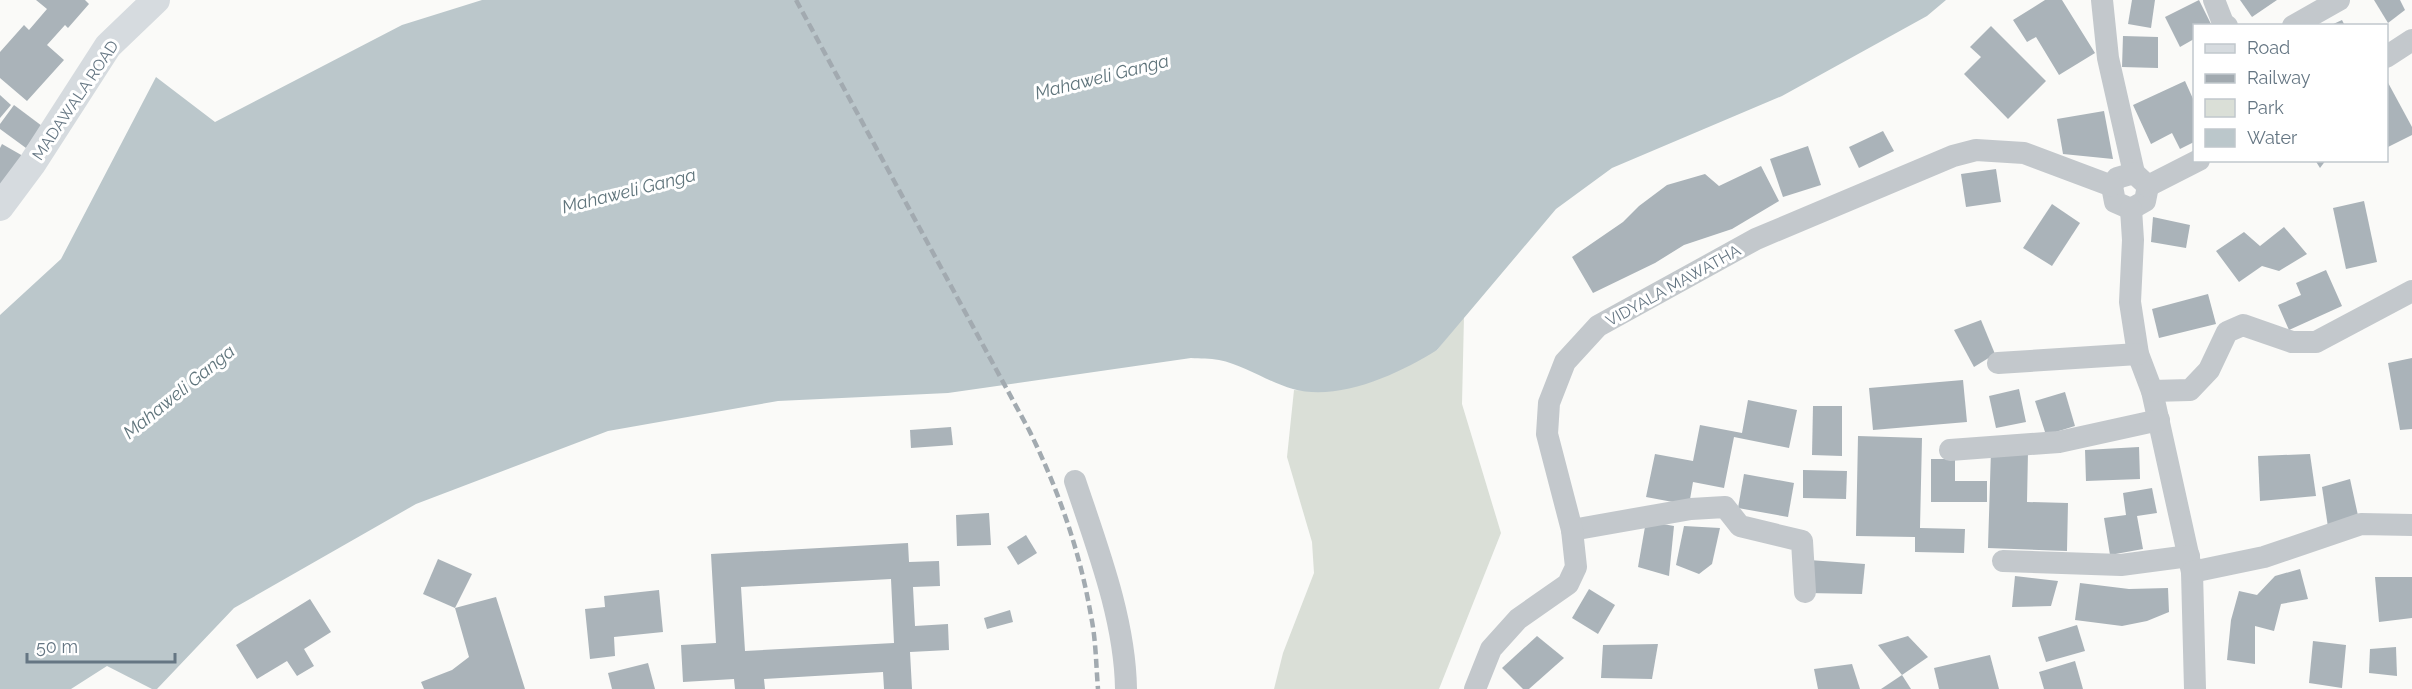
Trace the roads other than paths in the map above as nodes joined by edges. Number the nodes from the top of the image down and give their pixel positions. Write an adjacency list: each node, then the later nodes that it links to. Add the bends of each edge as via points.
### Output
1 (156, 0): 12 (main road, MADAWALA ROAD, via 108,46)
2 (2102, 0): 10 (street, via 2108,58)
3 (2214, 0): 5 (street)
4 (2340, 0): 6 (street)
5 (2224, 24)
6 (2297, 24)
7 (2412, 40): 8 (street)
8 (2388, 56)
9 (2193, 162): 10 (street)
10 (2141, 179): 11 (street, via 2117,178); 13 (street, via 2145,201)
11 (2112, 186): 13 (street, via 2115,202); 22 (street, VIDYALA MAWATHA, via 2024,153 1976,150 1953,156 1756,239 1598,326 1565,362 1549,403 1547,434)
12 (0, 207)
13 (2131, 209): 15 (street, via 2130,302)
14 (2412, 291): 17 (street, via 2316,342 2292,342 2243,325 2227,332 2209,370 2190,390)
15 (2138, 354): 16 (street); 17 (street)
16 (1998, 363)
17 (2152, 391): 18 (street)
18 (2159, 420): 19 (street, via 2059,442); 24 (street)
19 (1950, 450)
20 (1075, 481): 26 (street, via 1104,567 1125,664)
21 (2412, 525): 24 (street, via 2361,524 2264,557)
22 (1572, 530): 25 (street, via 1691,509 1725,507 1740,526 1802,541); 27 (street, VIDYALA MAWATHA, via 1576,567 1568,584 1518,619 1491,649)
23 (2003, 561): 24 (street)
24 (2191, 564): 28 (street)
25 (1805, 592)
26 (1126, 689)
27 (1475, 689)
28 (2195, 689)

